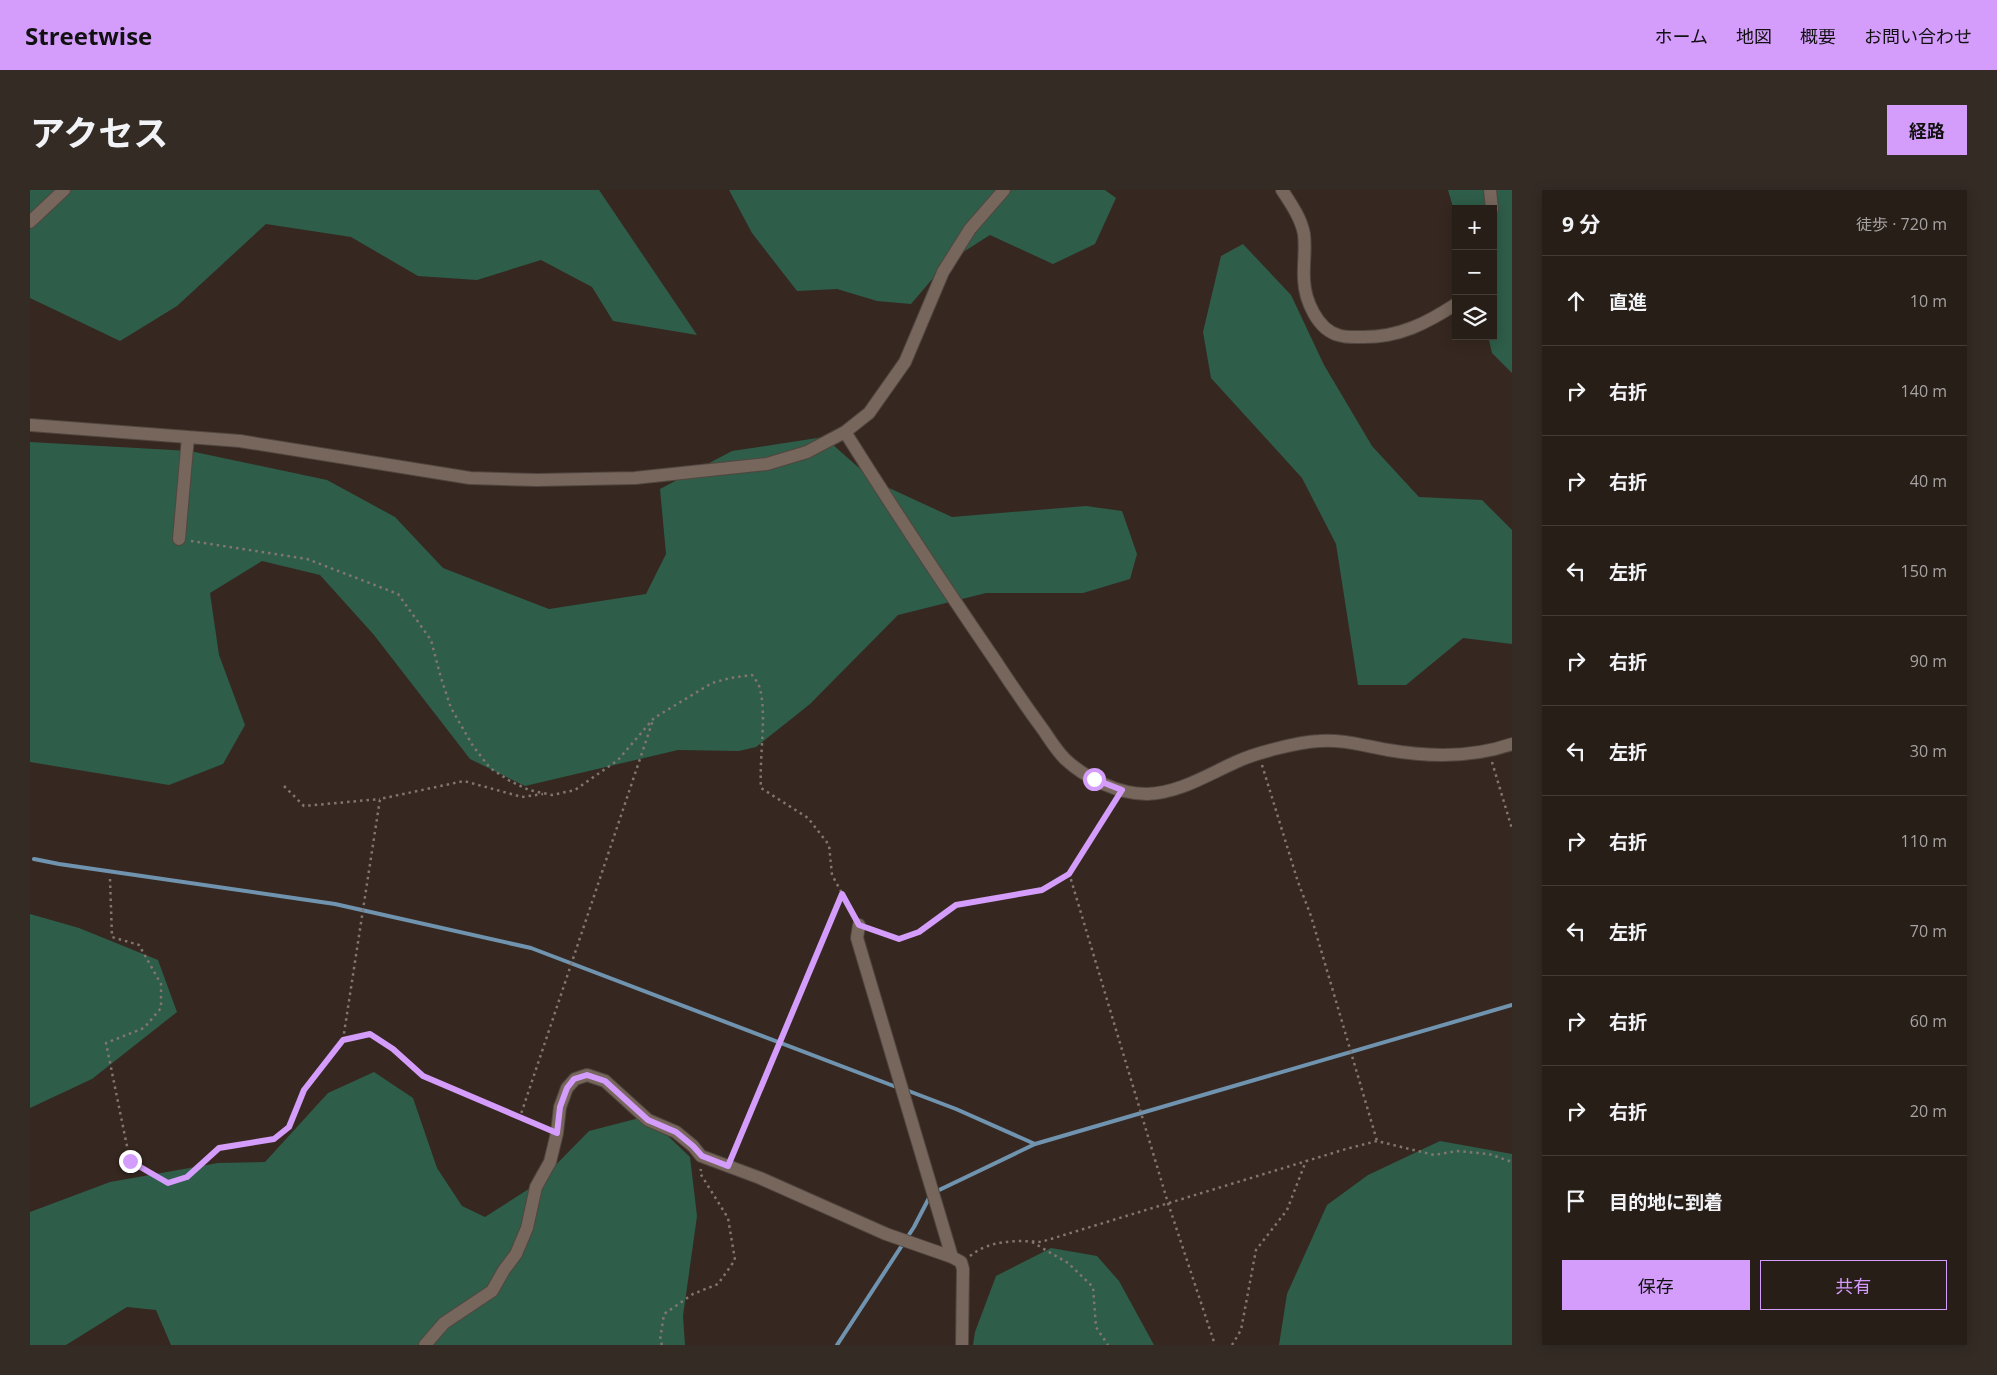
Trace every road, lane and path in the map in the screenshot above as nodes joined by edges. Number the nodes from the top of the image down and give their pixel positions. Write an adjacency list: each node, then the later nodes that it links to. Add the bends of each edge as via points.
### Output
1 (64, 190): 6 (street)
2 (1004, 190): 9 (street, via 970,229 943,272 905,362 869,413)
3 (1282, 190): 7 (street, via 1302,227 1307,297 1316,317 1327,330 1339,336 1381,336 1429,321)
4 (1490, 190): 5 (street)
5 (1492, 205)
6 (30, 222)
7 (1452, 307)
8 (30, 425): 10 (street)
9 (845, 432): 10 (street, via 806,452 767,464 635,478 537,480 470,478 240,441); 17 (street, via 914,541 1064,758 1094,779)
10 (188, 437): 11 (street)
11 (179, 539): 18 (path, via 307,559 398,594 432,640 451,708 473,746 490,768 503,777 529,790)
12 (654, 718): 18 (path, via 618,760 600,774 575,790); 23 (path, via 712,683 752,675 760,687 762,712 761,788 808,818 824,838 829,845 832,875); 26 (path)
13 (1512, 744): 14 (street)
14 (1488, 751): 15 (street, via 1458,755 1421,754 1319,741); 20 (path)
15 (1259, 755): 17 (street, via 1238,760 1170,791 1145,794); 28 (path, via 1311,916)
16 (284, 786): 19 (path, via 304,806)
17 (1122, 790): 21 (path)
18 (546, 794): 19 (path, via 522,797 464,782)
19 (380, 799): 25 (path)
20 (1512, 829)
21 (1069, 874): 24 (path, via 1042,890 956,905 919,932 899,939); 33 (path)
22 (110, 879): 25 (path, via 112,937 139,945 161,984 161,1008 144,1028 106,1043 130,1161 168,1183 187,1177 219,1148 274,1139 289,1127 304,1090)
23 (842, 894): 24 (path); 32 (path)
24 (859, 925): 35 (street, via 857,938)
25 (343, 1040): 26 (path, via 370,1034 393,1049 423,1076)
26 (520, 1117): 27 (path)
27 (557, 1133): 29 (street, via 560,1107 567,1088 574,1079 587,1075 605,1081 648,1120 676,1132); 36 (street, via 550,1162 536,1187 527,1228 516,1254 492,1291 444,1323)
28 (1377, 1141): 30 (path); 31 (path, via 1434,1155 1457,1152 1489,1154)
29 (702, 1156): 32 (street); 37 (path, via 700,1173 728,1218 735,1260 718,1284 693,1294 664,1314)
30 (1306, 1161): 33 (path); 41 (path, via 1287,1210 1256,1250 1241,1330)
31 (1512, 1162)
32 (728, 1166): 35 (street, via 886,1234)
33 (1168, 1202): 34 (path, via 1041,1242); 40 (path)
34 (1031, 1241): 35 (path, via 991,1244); 39 (path, via 1068,1262 1093,1287 1096,1327)
35 (957, 1260): 38 (street, via 963,1269)
36 (425, 1345)
37 (662, 1345)
38 (962, 1345)
39 (1108, 1345)
40 (1215, 1345)
41 (1232, 1345)

